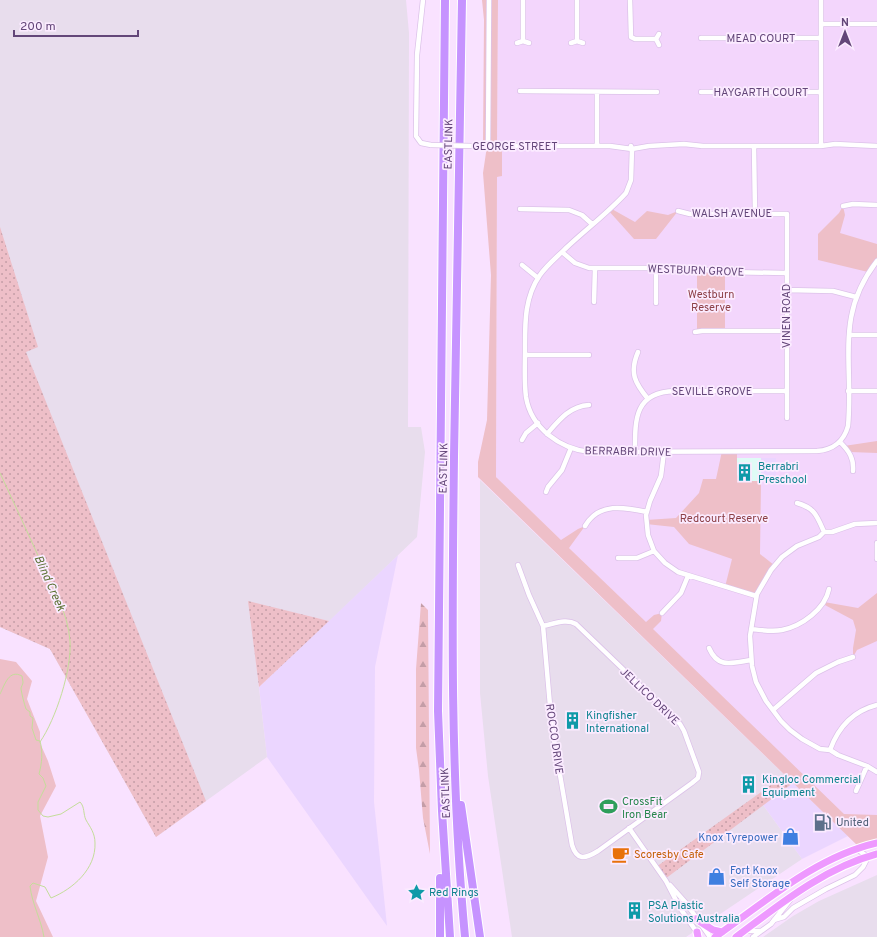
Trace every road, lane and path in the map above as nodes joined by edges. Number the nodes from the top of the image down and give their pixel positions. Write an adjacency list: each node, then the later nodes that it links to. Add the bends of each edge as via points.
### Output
1 (423, 0): 27 (street, GEORGE STREET, bridge, via 417,55 416,136 421,143 431,145)
2 (446, 0): 94 (highway, EASTLINK)
3 (462, 0): 98 (highway, EASTLINK, via 453,578)
4 (489, 0): 27 (street)
5 (523, 0): 15 (street)
6 (577, 0): 16 (street)
7 (630, 0): 14 (street, via 631,37)
8 (821, 0): 9 (street)
9 (821, 24): 10 (street); 13 (street)
10 (877, 24)
11 (659, 34): 14 (street)
12 (701, 38): 13 (street, MEAD COURT)
13 (821, 38): 26 (street)
14 (656, 39): 21 (street)
15 (523, 41): 17 (street); 18 (street)
16 (577, 41): 19 (street); 20 (street)
17 (517, 43)
18 (529, 43)
19 (571, 43)
20 (583, 43)
21 (659, 45)
22 (520, 92): 23 (street)
23 (597, 92): 24 (street); 28 (street)
24 (657, 92)
25 (701, 92): 26 (street, HAYGARTH COURT)
26 (821, 92): 30 (street)
27 (488, 146): 28 (street, GEORGE STREET)
28 (597, 146): 32 (street, GEORGE STREET, via 622,144)
29 (754, 146): 30 (street, GEORGE STREET); 32 (street, GEORGE STREET, via 638,144); 37 (street)
30 (821, 146): 31 (street, GEORGE STREET)
31 (877, 146)
32 (631, 148): 39 (street, BERRABRI DRIVE, via 630,180 626,193)
33 (877, 205): 34 (street)
34 (843, 206)
35 (520, 209): 39 (street, via 569,210 582,215)
36 (678, 211): 37 (street, WALSH AVENUE, via 690,214)
37 (755, 213): 38 (street, WALSH AVENUE)
38 (787, 214): 45 (street, VINEN ROAD)
39 (592, 224): 40 (street, BERRABRI DRIVE)
40 (562, 252): 43 (street, WESTBURN GROVE, via 575,263); 46 (street, BERRABRI DRIVE)
41 (877, 261): 48 (street, via 868,272)
42 (522, 265): 46 (street)
43 (595, 268): 44 (street, WESTBURN GROVE); 49 (street)
44 (656, 268): 45 (street, WESTBURN GROVE); 50 (street)
45 (786, 273): 47 (street, VINEN ROAD)
46 (538, 278): 56 (street, BERRABRI DRIVE, via 526,308)
47 (786, 290): 48 (street, via 833,291); 51 (street, VINEN ROAD)
48 (856, 297): 53 (street)
49 (594, 302)
50 (656, 304)
51 (786, 331): 52 (street); 58 (street, VINEN ROAD)
52 (695, 332)
53 (849, 335): 54 (street); 60 (street)
54 (877, 335)
55 (638, 352): 61 (street, via 633,366 634,376)
56 (525, 355): 57 (street); 64 (street, BERRABRI DRIVE, via 527,400)
57 (589, 355)
58 (787, 391): 61 (street, SEVILLE GROVE, via 670,391); 63 (street, VINEN ROAD)
59 (877, 391): 60 (street)
60 (848, 392): 67 (street, via 848,426)
61 (648, 399): 69 (street, via 637,417)
62 (589, 405): 65 (street, via 567,413)
63 (787, 418)
64 (538, 423): 65 (street, BERRABRI DRIVE); 66 (street)
65 (547, 434): 68 (street, BERRABRI DRIVE)
66 (522, 440)
67 (840, 442): 70 (street, BERRABRI DRIVE, via 817,451); 71 (street, via 851,454)
68 (571, 448): 69 (street, BERRABRI DRIVE, via 590,452); 72 (street, via 564,467)
69 (635, 452): 70 (street, BERRABRI DRIVE)
70 (664, 452): 74 (street, via 661,476)
71 (853, 471)
72 (546, 492)
73 (797, 503): 77 (street, via 811,509)
74 (647, 512): 76 (street, via 624,508 607,510 592,517); 79 (street, via 647,531)
75 (877, 523): 77 (street, via 855,524)
76 (585, 526)
77 (824, 532): 85 (street, via 819,537 797,546 782,558 767,576)
78 (877, 543): 81 (street)
79 (654, 551): 80 (street, via 637,558); 83 (street, via 668,566)
80 (618, 558)
81 (877, 559)
82 (518, 566): 87 (street, ROCCO DRIVE)
83 (688, 576): 85 (street); 86 (street, via 683,591)
84 (829, 588): 88 (street, via 822,606 795,626 777,630)
85 (756, 596): 88 (street)
86 (662, 613)
87 (543, 626): 100 (street, ROCCO DRIVE, via 552,728 575,853 580,857 590,856); 100 (street, JELLICO DRIVE, via 566,621 576,624 680,724 684,731 700,776)
88 (751, 629): 91 (street)
89 (709, 648): 91 (street, via 716,659 724,663)
90 (853, 657): 93 (street, via 816,673)
91 (751, 660): 93 (street, via 756,682)
92 (877, 705): 95 (street, via 864,709 850,719 837,734)
93 (773, 710): 95 (street, via 785,725 802,739)
94 (438, 711): 113 (highway); 114 (highway, EASTLINK)
95 (830, 750): 96 (street)
96 (867, 766): 97 (street); 99 (street)
97 (877, 772)
98 (456, 782): 115 (highway, EASTLINK); 116 (highway)
99 (856, 791)
100 (629, 828): 105 (street)
101 (877, 843): 102 (main road)
102 (857, 849): 104 (street); 111 (main road, via 832,859 804,875)
103 (877, 854): 104 (main road)
104 (868, 857): 106 (main road, via 835,870); 108 (street, via 855,875 793,908 784,917)
105 (666, 881): 107 (street, via 686,903); 112 (street, via 678,905)
106 (792, 897): 108 (street); 109 (main road)
107 (696, 919): 111 (main road, via 713,930); 117 (street)
108 (774, 920): 110 (street)
109 (745, 931): 110 (street); 119 (main road)
110 (761, 931): 120 (street)
111 (722, 932): 118 (main road)
112 (699, 935)
113 (440, 937)
114 (450, 937)
115 (465, 937)
116 (480, 937)
117 (710, 937)
118 (715, 937)
119 (736, 937)
120 (753, 937)

